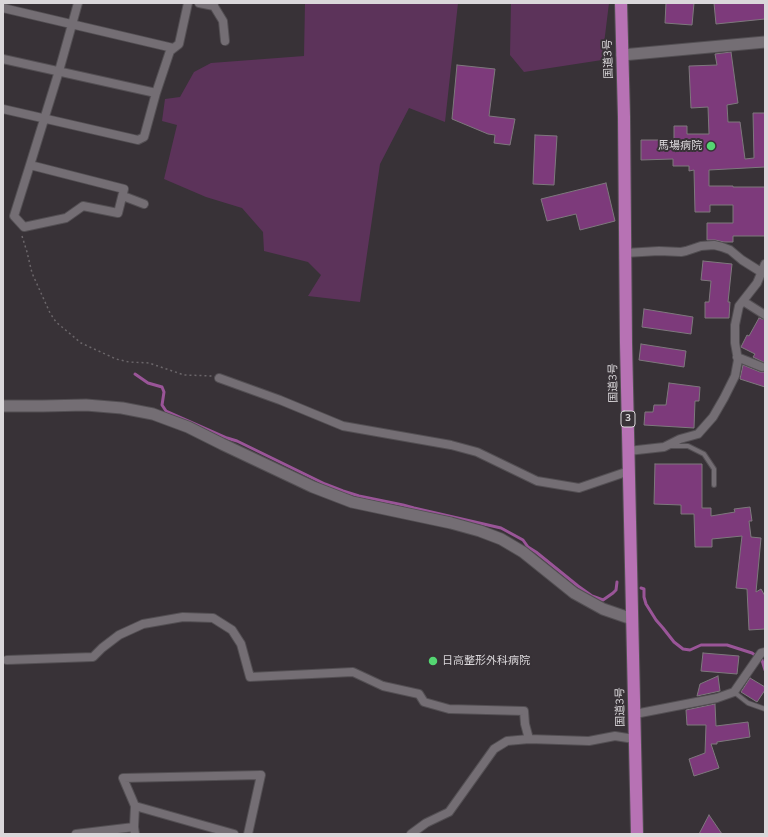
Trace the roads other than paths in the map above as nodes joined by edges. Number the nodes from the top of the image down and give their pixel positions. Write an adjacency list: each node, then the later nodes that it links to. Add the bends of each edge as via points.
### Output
1 (78, 3): 7 (street)
2 (188, 3): 10 (street, via 179,44)
3 (199, 3): 5 (street)
4 (621, 3): 11 (highway, 国道3号 / 3)
5 (213, 5): 8 (street, via 223,21)
6 (3, 8): 7 (street)
7 (72, 24): 10 (street); 13 (street)
8 (225, 41)
9 (765, 42): 11 (street)
10 (173, 48): 14 (street)
11 (622, 55): 20 (highway, 国道3号 / 3)
12 (3, 59): 13 (street)
13 (59, 71): 14 (street); 16 (street)
14 (156, 93): 16 (street, via 144,137 138,140)
15 (3, 108): 16 (street)
16 (44, 118): 17 (street)
17 (30, 165): 18 (street, via 124,189); 18 (street, via 14,216 24,227 66,218 83,206 118,213)
18 (122, 196): 19 (street)
19 (144, 204)
20 (625, 253): 21 (street, via 681,252 714,245 722,246 742,260); 29 (highway, 国道3号 / 3)
21 (763, 268): 22 (street, via 757,283)
22 (743, 301): 23 (street); 24 (street, via 739,306 735,325)
23 (765, 315)
24 (737, 357): 25 (street); 28 (street, via 735,376 713,417 698,434)
25 (762, 367)
26 (219, 378): 30 (street, via 343,426 477,452 537,481 579,488)
27 (3, 406): 32 (street, via 86,404 153,414 188,427 313,487 352,502 480,531 523,552 574,593 603,609)
28 (662, 447): 29 (street); 31 (lane, via 688,446 704,454 714,469)
29 (628, 451): 30 (highway, 国道3号 / 3)
30 (629, 471): 32 (highway, 国道3号 / 3)
31 (714, 485)
32 (632, 619): 37 (highway, 国道3号 / 3)
33 (760, 655): 35 (street)
34 (7, 660): 38 (street, via 93,657 119,635 143,624 183,617 213,618 232,630 240,644 250,677 353,672 384,686 420,694 424,702 449,709 524,711)
35 (734, 692): 36 (lane, via 748,704); 37 (street, via 717,698)
36 (765, 709)
37 (634, 714): 39 (highway, 国道3号 / 3)
38 (529, 739): 39 (street, via 589,741 615,736); 45 (street, via 507,741 494,749 449,812 426,823)
39 (634, 739): 46 (highway, 国道3号 / 3)
40 (134, 806): 41 (street); 43 (street); 44 (street, via 123,778 261,775)
41 (134, 830): 42 (street)
42 (76, 834)
43 (234, 834)
44 (248, 834)
45 (411, 834)
46 (637, 834)

